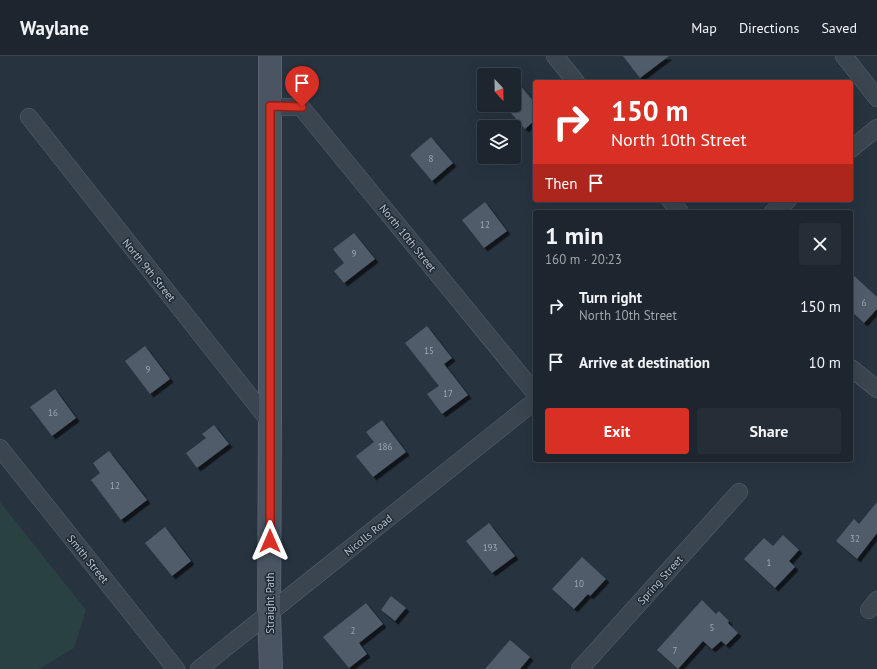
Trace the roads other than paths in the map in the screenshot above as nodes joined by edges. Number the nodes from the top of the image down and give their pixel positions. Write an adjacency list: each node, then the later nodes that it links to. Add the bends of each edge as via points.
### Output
1 (270, 56): 6 (main road, Straight Path)
2 (555, 56): 4 (street)
3 (844, 56): 5 (street)
4 (574, 80)
5 (877, 98)
6 (270, 106): 16 (street, North 10th Street, via 302,107); 18 (main road, Straight Path)
7 (29, 117): 18 (street, North 9th Street)
8 (877, 128): 9 (street)
9 (853, 147)
10 (672, 202): 12 (street)
11 (786, 202): 13 (street)
12 (678, 210)
13 (776, 210)
14 (853, 370): 15 (street)
15 (877, 389)
16 (533, 391)
17 (533, 403): 21 (street, Nicolls Road)
18 (270, 422): 21 (main road, Straight Path)
19 (0, 448): 23 (street, Smith Street)
20 (739, 492): 25 (street, Spring Street)
21 (269, 614): 22 (main road, Straight Path); 24 (street, Nicolls Road)
22 (271, 668)
23 (176, 669)
24 (200, 669)
25 (580, 669)

